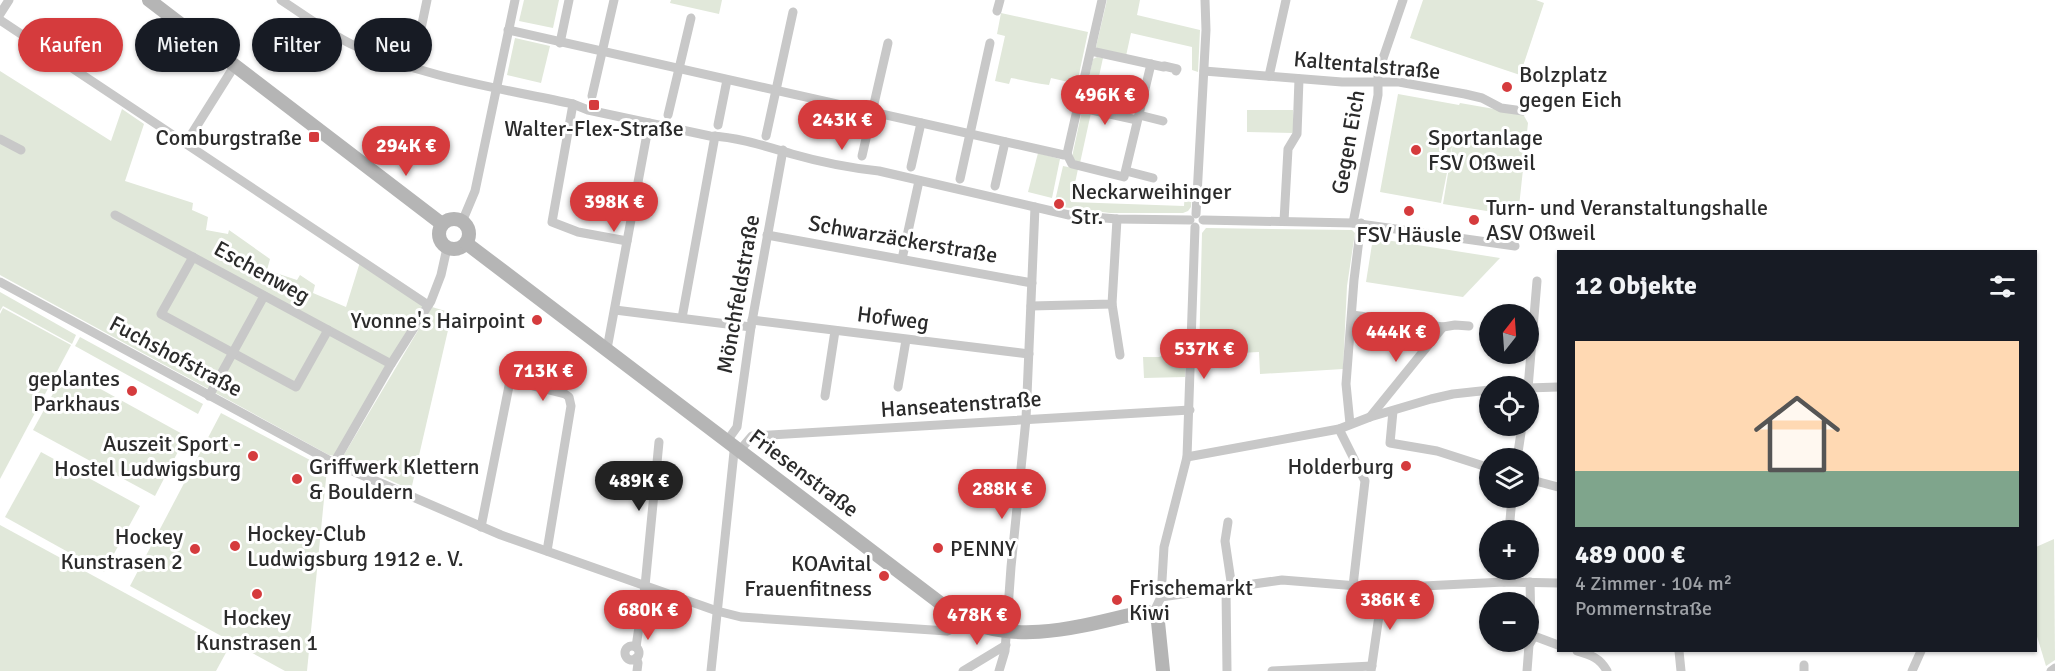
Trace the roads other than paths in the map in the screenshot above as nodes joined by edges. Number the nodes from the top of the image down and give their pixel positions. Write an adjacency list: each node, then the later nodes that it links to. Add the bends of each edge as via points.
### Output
1 (9, 0): 15 (street)
2 (149, 0): 16 (main road)
3 (281, 0): 24 (street)
4 (426, 0): 17 (street)
5 (515, 0): 20 (street)
6 (569, 0): 21 (street)
7 (614, 0): 26 (street)
8 (1000, 0): 13 (street)
9 (1102, 0): 25 (street)
10 (1205, 0): 31 (street)
11 (1286, 0): 34 (street)
12 (1402, 0): 37 (street, Gegen Eich)
13 (997, 10)
14 (793, 12): 39 (street)
15 (0, 14)
16 (173, 18)
17 (423, 18)
18 (691, 18): 29 (street)
19 (0, 20): 56 (street)
20 (508, 30): 21 (street); 38 (street)
21 (560, 43): 26 (street)
22 (888, 43): 44 (street)
23 (990, 44): 51 (street)
24 (354, 45)
25 (1090, 51): 27 (street); 42 (street)
26 (602, 52): 29 (street); 40 (street)
27 (1151, 64): 30 (street); 46 (street)
28 (240, 69): 74 (main road)
29 (679, 69): 36 (street); 45 (street)
30 (1176, 71)
31 (1204, 71): 34 (street, Kaltentalstraße); 70 (street)
32 (231, 72): 56 (street)
33 (430, 72): 38 (street)
34 (1269, 76): 35 (street, Kaltentalstraße)
35 (1299, 79): 37 (street, Kaltentalstraße); 71 (street, via 1297,134 1288,149)
36 (727, 80): 39 (street); 50 (street)
37 (1378, 83): 43 (street, Kaltentalstraße, via 1399,82 1465,93 1501,108); 73 (street, Gegen Eich)
38 (495, 87): 41 (street); 72 (street, via 475,191)
39 (776, 90): 44 (street); 53 (street)
40 (592, 96)
41 (573, 104): 48 (street); 76 (street, via 552,222 578,232)
42 (1078, 107): 46 (street); 59 (street)
43 (1523, 111)
44 (873, 112): 49 (street); 60 (street)
45 (668, 115)
46 (1138, 117): 47 (street); 62 (street)
47 (1163, 121)
48 (649, 123): 52 (street); 76 (street)
49 (921, 123): 51 (street); 61 (street)
50 (718, 125)
51 (970, 134): 55 (street); 63 (street)
52 (715, 136): 58 (street); 91 (street)
53 (766, 136)
54 (0, 139): 57 (street)
55 (1005, 142): 59 (street); 66 (street)
56 (186, 143): 86 (street)
57 (21, 150)
58 (783, 150): 65 (street); 75 (street, Mönchfeldstraße)
59 (1067, 154): 62 (street, via 1072,164 1124,177)
60 (862, 156)
61 (911, 167)
62 (1126, 171): 64 (street)
63 (960, 178)
64 (1153, 178)
65 (920, 181): 67 (street); 81 (street)
66 (995, 186)
67 (1035, 207): 69 (street, via 1068,215); 84 (street)
68 (115, 215): 80 (street, Eschenweg)
69 (1117, 219): 70 (street); 87 (street)
70 (1196, 221): 71 (street); 110 (street)
71 (1284, 221): 73 (street)
72 (462, 222): 74 (main road, via 451,219); 77 (main road, via 468,230)
73 (1357, 223): 78 (street); 90 (street, Gegen Eich)
74 (442, 224): 79 (main road, via 440,239)
75 (767, 235): 81 (street, Schwarzäckerstraße); 92 (street, Mönchfeldstraße)
76 (627, 241): 89 (street)
77 (466, 243): 79 (main road, via 456,249); 98 (main road, Friesenstraße)
78 (1515, 246)
79 (447, 248): 86 (street)
80 (193, 257): 85 (street, Eschenweg); 99 (street, via 161,314)
81 (902, 259): 84 (street, Schwarzäckerstraße)
82 (1537, 281): 103 (street)
83 (0, 282): 108 (street, Fuchshofstraße)
84 (1032, 283): 88 (street)
85 (264, 296): 95 (street, Eschenweg); 99 (street)
86 (429, 303): 102 (street)
87 (1112, 304): 88 (street); 101 (street)
88 (1031, 306): 100 (street)
89 (615, 310): 91 (street, Hofweg); 98 (street)
90 (1352, 315): 94 (street); 114 (street, Gegen Eich, via 1346,384)
91 (682, 318): 92 (street, Hofweg)
92 (751, 324): 96 (street, Hofweg); 117 (street, Mönchfeldstraße)
93 (1469, 326): 94 (street)
94 (1443, 327): 112 (street)
95 (328, 330): 99 (street, via 296,387); 102 (street, Eschenweg)
96 (835, 331): 97 (street, Hofweg); 109 (street)
97 (906, 340): 100 (street, Hofweg); 104 (street)
98 (607, 349): 117 (main road, Friesenstraße)
99 (233, 353): 108 (street)
100 (1029, 354): 113 (street)
101 (1120, 355)
102 (391, 364): 119 (street)
103 (1530, 376)
104 (898, 387)
105 (1557, 387): 106 (street)
106 (1539, 388)
107 (1479, 391): 111 (street, via 1453,394)
108 (209, 396): 119 (street, Fuchshofstraße)
109 (825, 396)
110 (1190, 410): 113 (street, Hanseatenstraße); 118 (street)
111 (1393, 411): 112 (street); 120 (street, via 1390,442)
112 (1370, 417): 114 (street)
113 (1026, 419): 117 (street, Hanseatenstraße, via 752,436); 138 (street)
114 (1350, 424): 115 (street)
115 (1339, 429): 118 (street); 130 (street, via 1365,481)
116 (660, 442): 129 (street)
117 (734, 446): 135 (street, Mönchfeldstraße); 137 (main road, Friesenstraße)
118 (1187, 457): 134 (street, via 1164,547)
119 (334, 463): 124 (street, Fuchshofstraße)
120 (1479, 465)
121 (1539, 482): 122 (street)
122 (1557, 487)
123 (1228, 522): 131 (street, via 1225,541)
124 (481, 527): 125 (street, Fuchshofstraße); 125 (street, via 508,386 517,382 565,394 572,406)
125 (548, 551): 129 (street, Fuchshofstraße)
126 (1504, 582): 127 (street); 132 (street)
127 (1530, 582): 128 (street); 133 (street)
128 (1557, 583)
129 (645, 586): 135 (street, Fuchshofstraße); 147 (street, via 636,647)
130 (1353, 586): 131 (street, via 1282,580); 132 (street)
131 (1229, 588): 134 (street); 152 (street)
132 (1383, 588): 145 (street)
133 (1530, 592)
134 (1161, 597): 136 (street)
135 (717, 611): 137 (street, Fuchshofstraße, via 754,619 947,631); 148 (street, Mönchfeldstraße)
136 (1153, 614): 138 (main road, Friesenstraße, via 1142,612); 151 (main road, via 1160,630)
137 (964, 620): 138 (main road, Friesenstraße)
138 (1006, 638): 149 (street); 150 (street)
139 (1539, 638): 140 (street)
140 (1557, 645)
141 (1528, 652): 154 (street)
142 (1580, 652): 155 (street, via 1601,661)
143 (1679, 652): 156 (street)
144 (1921, 652): 157 (street)
145 (1371, 668): 153 (street)
146 (2055, 668): 158 (street)
147 (637, 671)
148 (711, 671)
149 (963, 671)
150 (999, 671)
151 (1163, 671)
152 (1227, 671)
153 (1272, 671)
154 (1527, 671)
155 (1607, 671)
156 (1681, 671)
157 (1912, 671)
158 (2051, 671)

